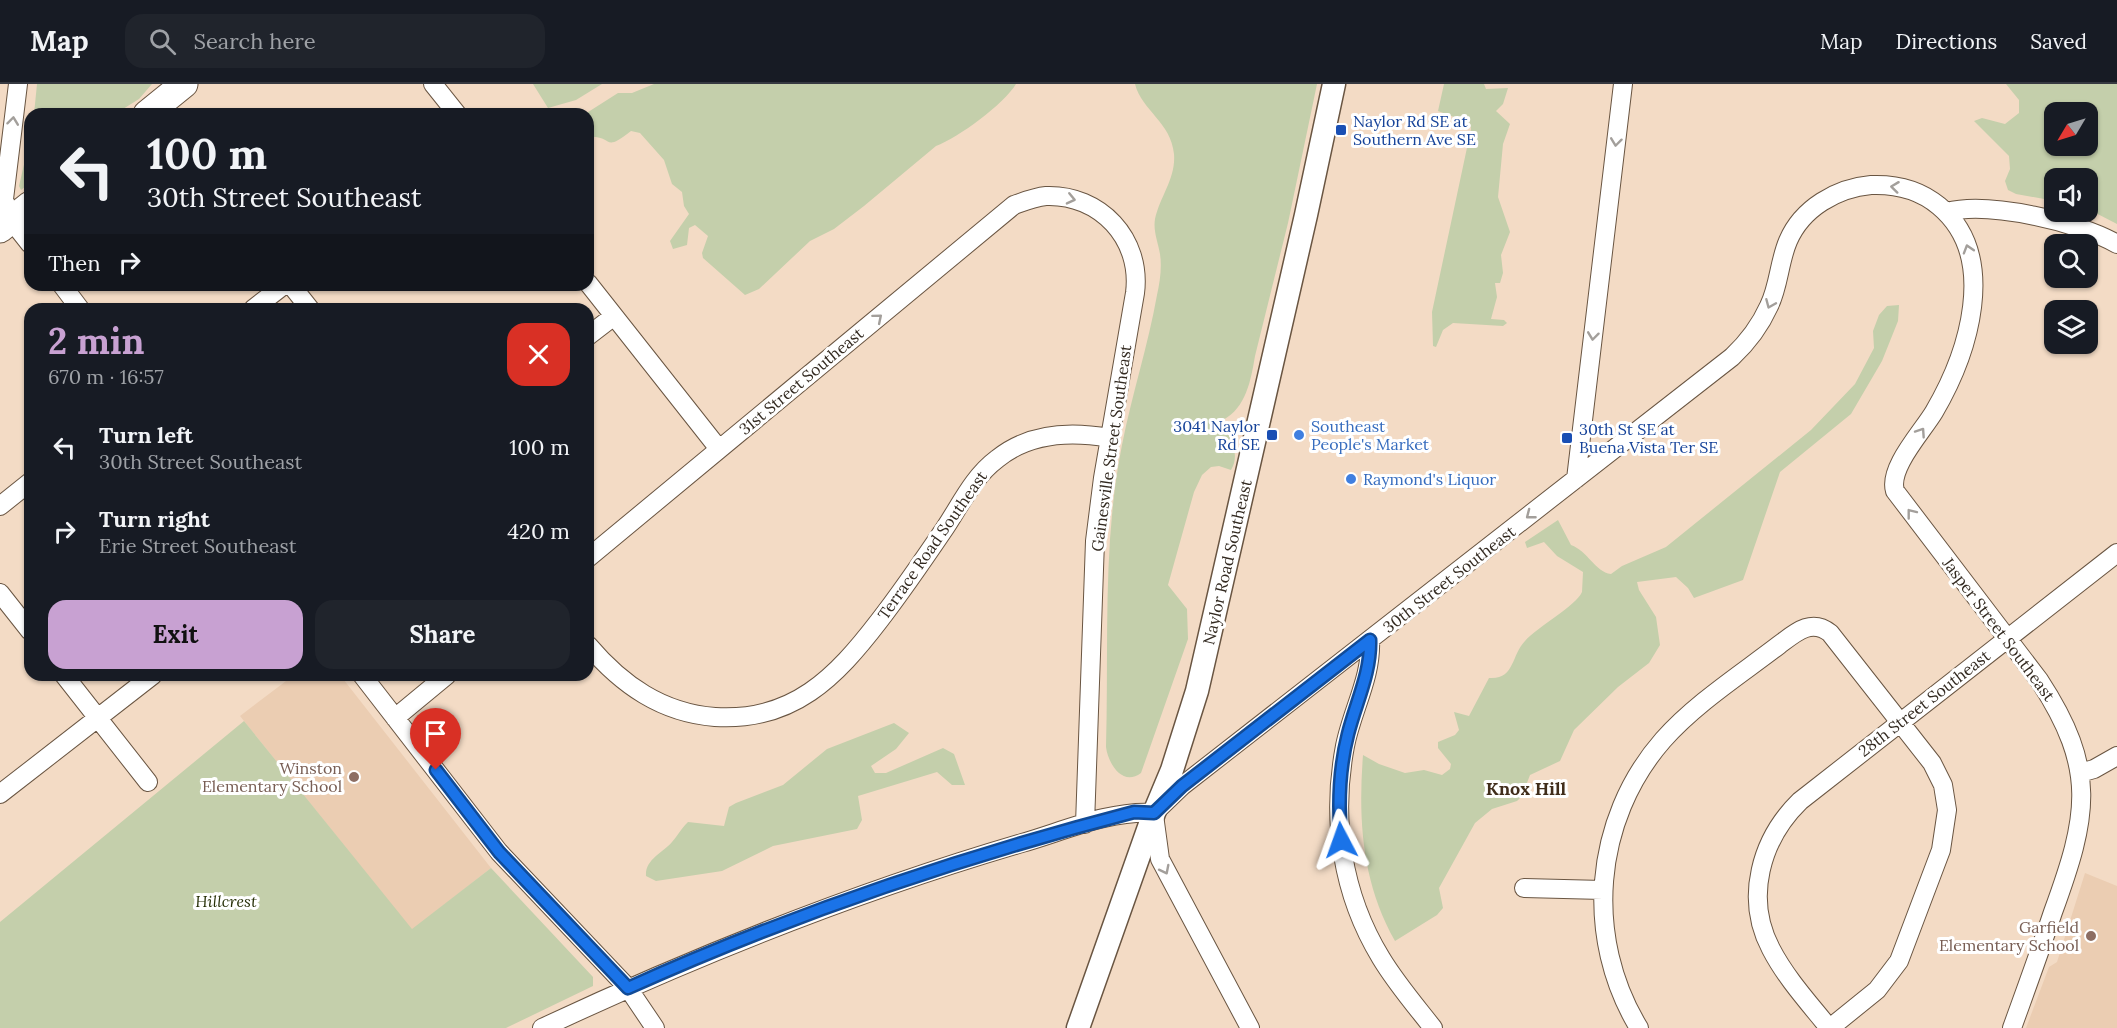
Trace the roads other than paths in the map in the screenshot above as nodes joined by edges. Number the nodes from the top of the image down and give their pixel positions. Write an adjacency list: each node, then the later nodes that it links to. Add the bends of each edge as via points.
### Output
1 (18, 84): 10 (street, one-way to 1, via 4,199)
2 (184, 84): 6 (highway)
3 (433, 84): 7 (street)
4 (1334, 84): 43 (main road, Naylor Road Southeast, via 1210,641 1185,730)
5 (1623, 84): 22 (street, one-way to 22)
6 (157, 108)
7 (452, 108)
8 (1014, 205): 20 (street, Gainesville Street Southeast, one-way to 20, via 1046,196 1078,200 1105,214 1128,242 1136,285); 21 (street, 31st Street Southeast, one-way to 8)
9 (1947, 212): 12 (street, via 1965,209 2055,219 2094,231); 22 (street, 30th Street Southeast, one-way to 22, via 1919,193 1878,185 1854,187 1821,203 1802,220 1788,241 1769,306 1748,341 1719,369); 29 (street, Jasper Street Southeast, one-way to 9, via 1899,498 1893,483 1897,468 1948,385 1971,307 1974,286 1970,252)
10 (14, 218): 11 (street)
11 (24, 234)
12 (2117, 244)
13 (276, 291): 16 (street)
14 (296, 291): 17 (street)
15 (594, 291): 18 (street)
16 (261, 303)
17 (305, 303)
18 (614, 316): 19 (street); 21 (street)
19 (594, 331)
20 (1109, 438): 31 (street, Terrace Road Southeast, via 1083,434 1048,436 1014,447 994,460 977,477 921,564 854,653 824,683 793,702 734,717 676,709 628,686); 44 (street, Gainesville Street Southeast, via 1095,541)
21 (719, 449): 25 (street, 31st Street Southeast)
22 (1576, 479): 30 (street, 30th Street Southeast, one-way to 30)
23 (24, 487): 24 (street)
24 (0, 506)
25 (594, 553)
26 (2117, 553): 29 (street, 28th Street Southeast)
27 (0, 593): 28 (street)
28 (24, 623)
29 (2007, 638): 38 (street, 28th Street Southeast); 40 (street, Jasper Street Southeast, via 2058,708)
30 (1370, 640): 43 (street, 30th Street Southeast, via 1182,786); 52 (street, via 1368,669 1347,735 1341,770 1342,854 1356,905 1376,950)
31 (594, 651)
32 (69, 681): 36 (street)
33 (145, 681): 36 (street)
34 (367, 681): 37 (street)
35 (440, 681): 37 (street)
36 (97, 718): 41 (street); 42 (street)
37 (395, 718): 47 (street, via 499,852)
38 (1900, 722): 46 (street, via 1830,633 1816,626 1804,628 1689,715 1654,752 1628,791 1617,818); 54 (street, via 1941,780 1947,803 1945,838 1897,964 1877,990); 54 (street, 28th Street Southeast, via 1800,801 1782,820 1770,842 1759,881 1763,929 1780,964)
39 (2117, 756): 40 (street)
40 (2080, 773): 55 (street, Jasper Street Southeast, via 2076,848)
41 (148, 782)
42 (0, 794)
43 (1154, 813): 44 (street, via 1134,812); 50 (main road, Naylor Road Southeast); 51 (street, one-way to 51, via 1160,859)
44 (1085, 824): 47 (street, via 818,910)
45 (1524, 888): 46 (street)
46 (1603, 890): 53 (street, via 1609,955 1625,1002)
47 (628, 988): 48 (street); 49 (street)
48 (542, 1028)
49 (655, 1028)
50 (1078, 1028)
51 (1250, 1028)
52 (1433, 1028)
53 (1639, 1028)
54 (1829, 1028)
55 (2012, 1028)

